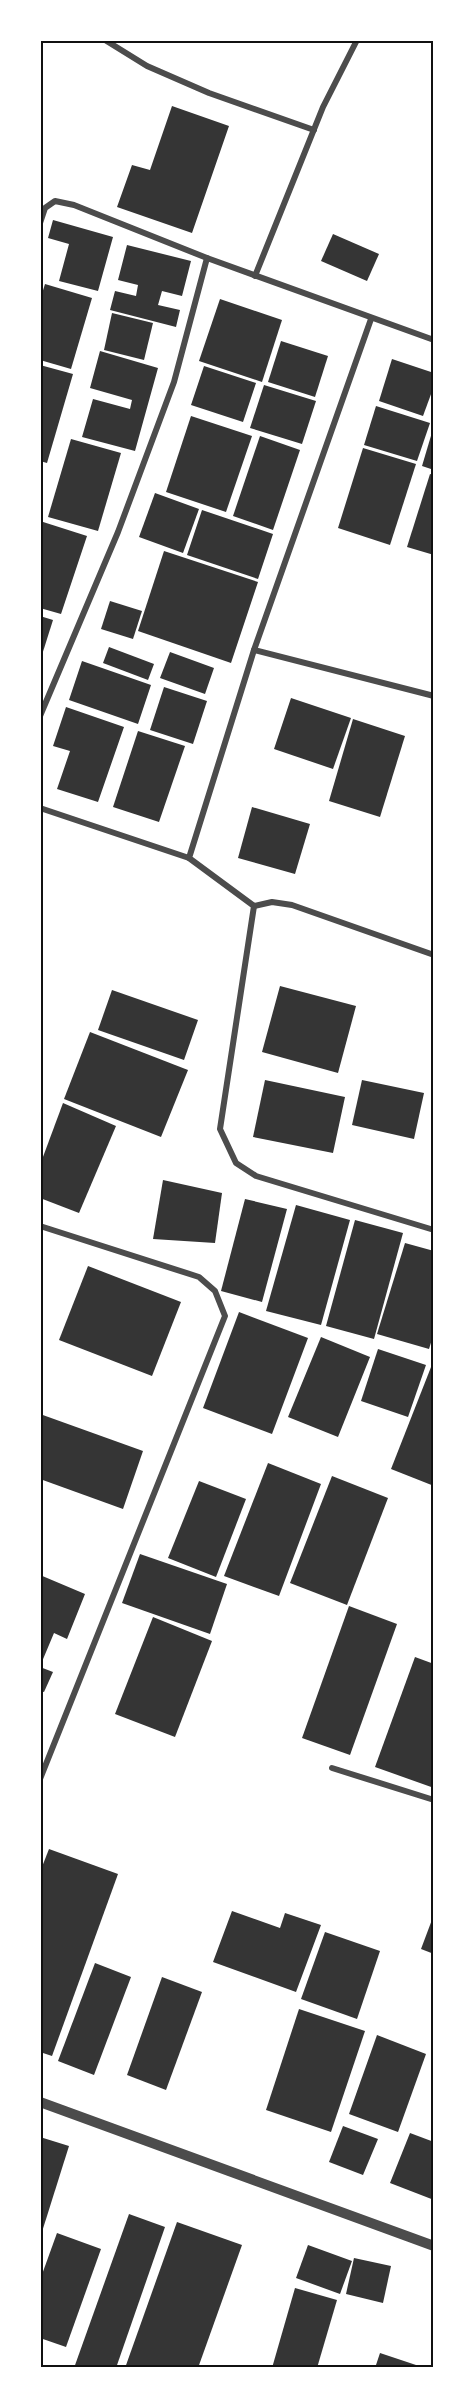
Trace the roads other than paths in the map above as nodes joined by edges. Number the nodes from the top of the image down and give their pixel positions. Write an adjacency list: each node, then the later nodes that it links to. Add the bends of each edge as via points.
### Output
1 (105, 40): 3 (street, via 147,66 188,84)
2 (357, 40): 3 (street)
3 (314, 130): 6 (street)
4 (40, 223): 5 (street, via 45,208 55,201)
5 (207, 258): 6 (street); 11 (street, via 174,382 118,532)
6 (255, 276): 7 (street)
7 (371, 319): 8 (street); 9 (street)
8 (434, 340)
9 (254, 650): 10 (street); 13 (street)
10 (434, 696)
11 (40, 716)
12 (40, 808): 13 (street)
13 (189, 858): 14 (street)
14 (254, 906): 15 (street, via 272,902 292,905); 17 (street, via 220,1129 236,1163 256,1176)
15 (434, 955)
16 (40, 1226): 19 (street, via 199,1276 215,1291 225,1316)
17 (434, 1230)
18 (332, 1768): 20 (street)
19 (40, 1779)
20 (434, 1800)
21 (40, 2102): 22 (street)
22 (434, 2246)

